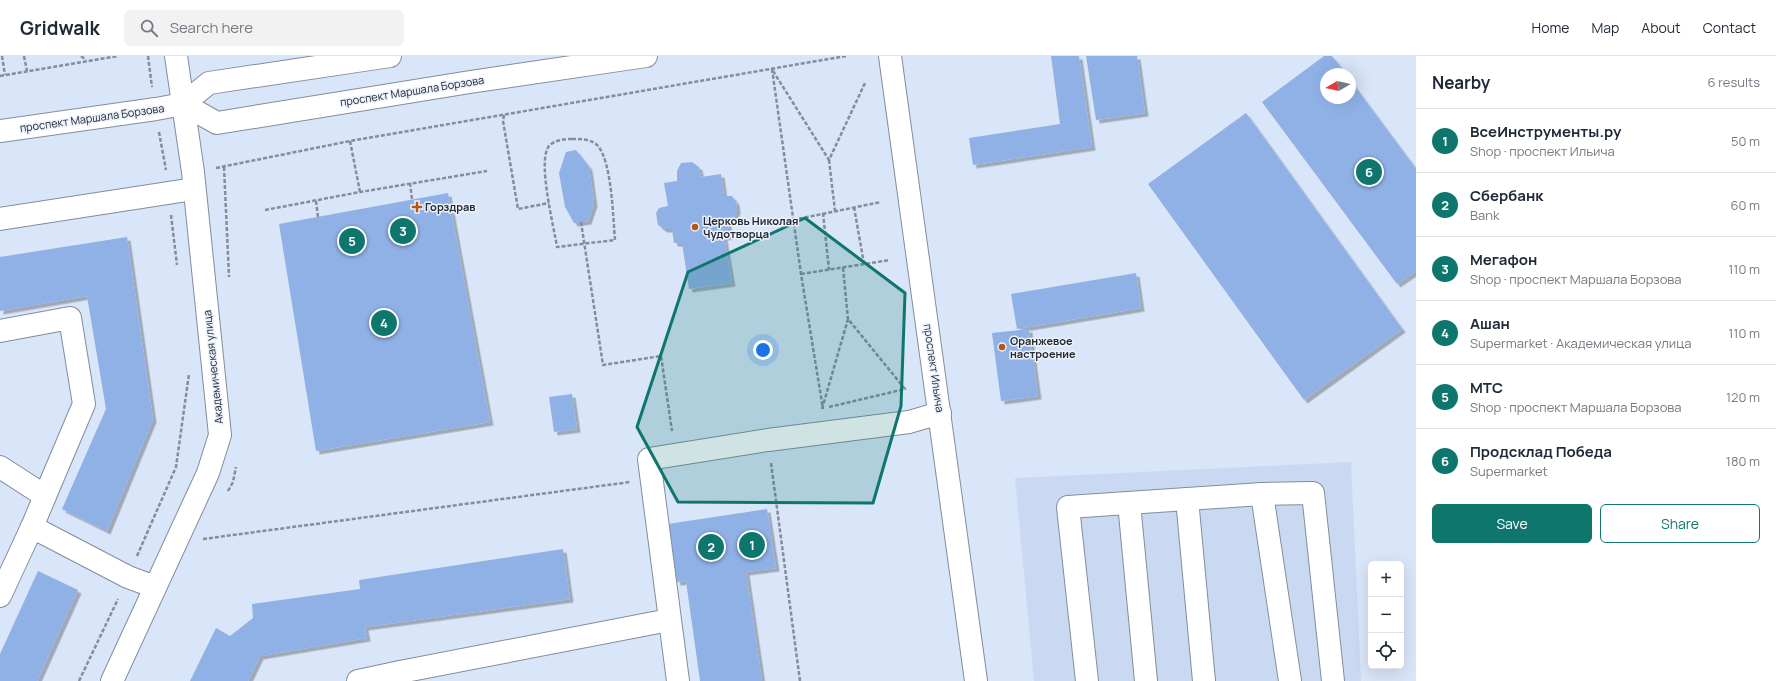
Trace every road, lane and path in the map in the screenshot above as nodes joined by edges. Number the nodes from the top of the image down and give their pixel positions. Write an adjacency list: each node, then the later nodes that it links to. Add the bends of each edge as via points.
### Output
1 (2, 56): 14 (path)
2 (24, 56): 13 (path)
3 (81, 56): 11 (path)
4 (85, 56): 11 (path)
5 (118, 56): 11 (path)
6 (176, 56): 17 (street, Академическая улица)
7 (390, 56): 17 (street, проспект Маршала Борзова, via 209,82)
8 (646, 56): 17 (street, проспект Маршала Борзова, via 217,123)
9 (846, 56): 12 (path)
10 (890, 56): 50 (street, проспект Ильича)
11 (86, 60): 13 (path)
12 (772, 69): 18 (path); 21 (path); 37 (path)
13 (27, 71): 14 (path)
14 (4, 75): 15 (path)
15 (0, 76)
16 (865, 83): 21 (path)
17 (183, 104): 19 (street, проспект Маршала Борзова, via 156,110); 23 (street, Академическая улица)
18 (504, 115): 20 (path); 30 (path, via 518,209)
19 (0, 130)
20 (350, 141): 23 (path); 25 (path)
21 (829, 160): 33 (path)
22 (487, 171): 24 (path)
23 (194, 181): 26 (street); 62 (street, Академическая улица, via 220,435 208,473)
24 (410, 183): 25 (path); 27 (path)
25 (360, 192): 28 (path)
26 (169, 194): 36 (street); 43 (path)
27 (412, 200)
28 (316, 201): 32 (path); 35 (path)
29 (881, 202): 31 (path)
30 (549, 203): 39 (path, via 557,247); 39 (path, via 544,156 550,145 560,140 587,139 598,146 606,162 615,240)
31 (854, 207): 33 (path); 41 (path)
32 (265, 210)
33 (835, 210): 34 (path)
34 (823, 213): 37 (path); 44 (path)
35 (318, 217)
36 (0, 219)
37 (793, 220): 45 (path)
38 (582, 222): 39 (path)
39 (586, 244): 52 (path, via 603,365 661,356)
40 (890, 260): 41 (path)
41 (864, 264): 42 (path)
42 (843, 268): 44 (path); 46 (path)
43 (178, 270)
44 (829, 270): 45 (path)
45 (801, 274): 49 (path)
46 (848, 318): 49 (path); 49 (path, via 905,388)
47 (0, 331): 56 (street, via 70,318 84,404)
48 (189, 369): 61 (path, via 176,467)
49 (822, 409)
50 (940, 413): 51 (street, via 909,422); 71 (street, проспект Ильича)
51 (768, 440): 52 (street); 70 (path)
52 (675, 455): 64 (street, via 650,459)
53 (0, 467): 56 (street)
54 (633, 482): 60 (path)
55 (1262, 494): 57 (street); 75 (street); 76 (street, via 1312,493)
56 (45, 496): 59 (street)
57 (1187, 499): 58 (street); 74 (street)
58 (1129, 502): 72 (street, via 1068,507); 73 (street)
59 (32, 526): 61 (street); 63 (street)
60 (200, 540)
61 (128, 577): 62 (street); 66 (path)
62 (155, 587): 67 (street, Академическая улица)
63 (0, 596)
64 (669, 620): 65 (street); 69 (street)
65 (401, 677): 68 (street)
66 (79, 681)
67 (112, 681)
68 (358, 681)
69 (678, 681)
70 (800, 681)
71 (976, 681)
72 (1087, 681)
73 (1146, 681)
74 (1204, 681)
75 (1290, 681)
76 (1333, 681)

